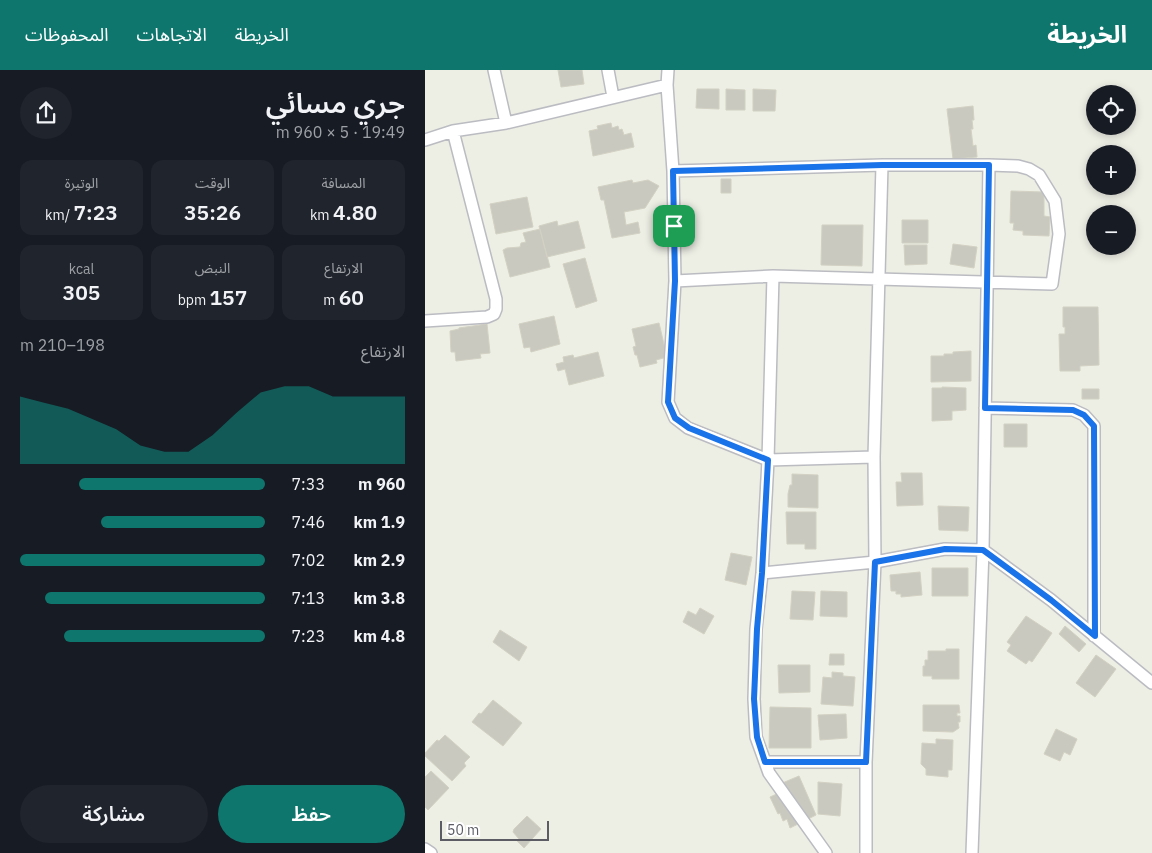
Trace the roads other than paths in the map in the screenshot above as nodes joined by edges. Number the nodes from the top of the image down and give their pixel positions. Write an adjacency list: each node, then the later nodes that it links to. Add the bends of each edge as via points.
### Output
1 (494, 70): 6 (street)
2 (608, 70): 5 (street)
3 (668, 70): 4 (street)
4 (667, 85): 5 (street); 11 (street)
5 (613, 97): 6 (street)
6 (506, 123): 7 (street)
7 (453, 130): 8 (street); 16 (street, via 496,309 487,317)
8 (425, 140)
9 (882, 165): 10 (street); 11 (street); 13 (street)
10 (989, 165): 15 (street); 15 (street, via 1018,166 1039,175 1055,201 1059,234 1052,284)
11 (673, 171): 14 (street)
12 (773, 276): 13 (street); 14 (street); 19 (street)
13 (880, 278): 15 (street); 18 (street)
14 (675, 281): 19 (street, via 668,402 675,418 689,428)
15 (987, 283): 17 (street)
16 (425, 321)
17 (985, 408): 20 (street); 23 (street, via 1073,410 1084,415 1094,426)
18 (873, 457): 19 (street); 21 (street)
19 (768, 460): 22 (street)
20 (983, 550): 21 (street, via 945,549); 23 (street); 31 (street)
21 (875, 562): 22 (street); 26 (street)
22 (762, 573): 25 (street, via 754,699 757,737)
23 (1095, 636): 24 (street)
24 (1152, 683)
25 (765, 762): 26 (street); 29 (street, via 769,773)
26 (866, 762): 30 (street)
27 (425, 848): 28 (street)
28 (431, 853)
29 (826, 853)
30 (866, 853)
31 (972, 853)

